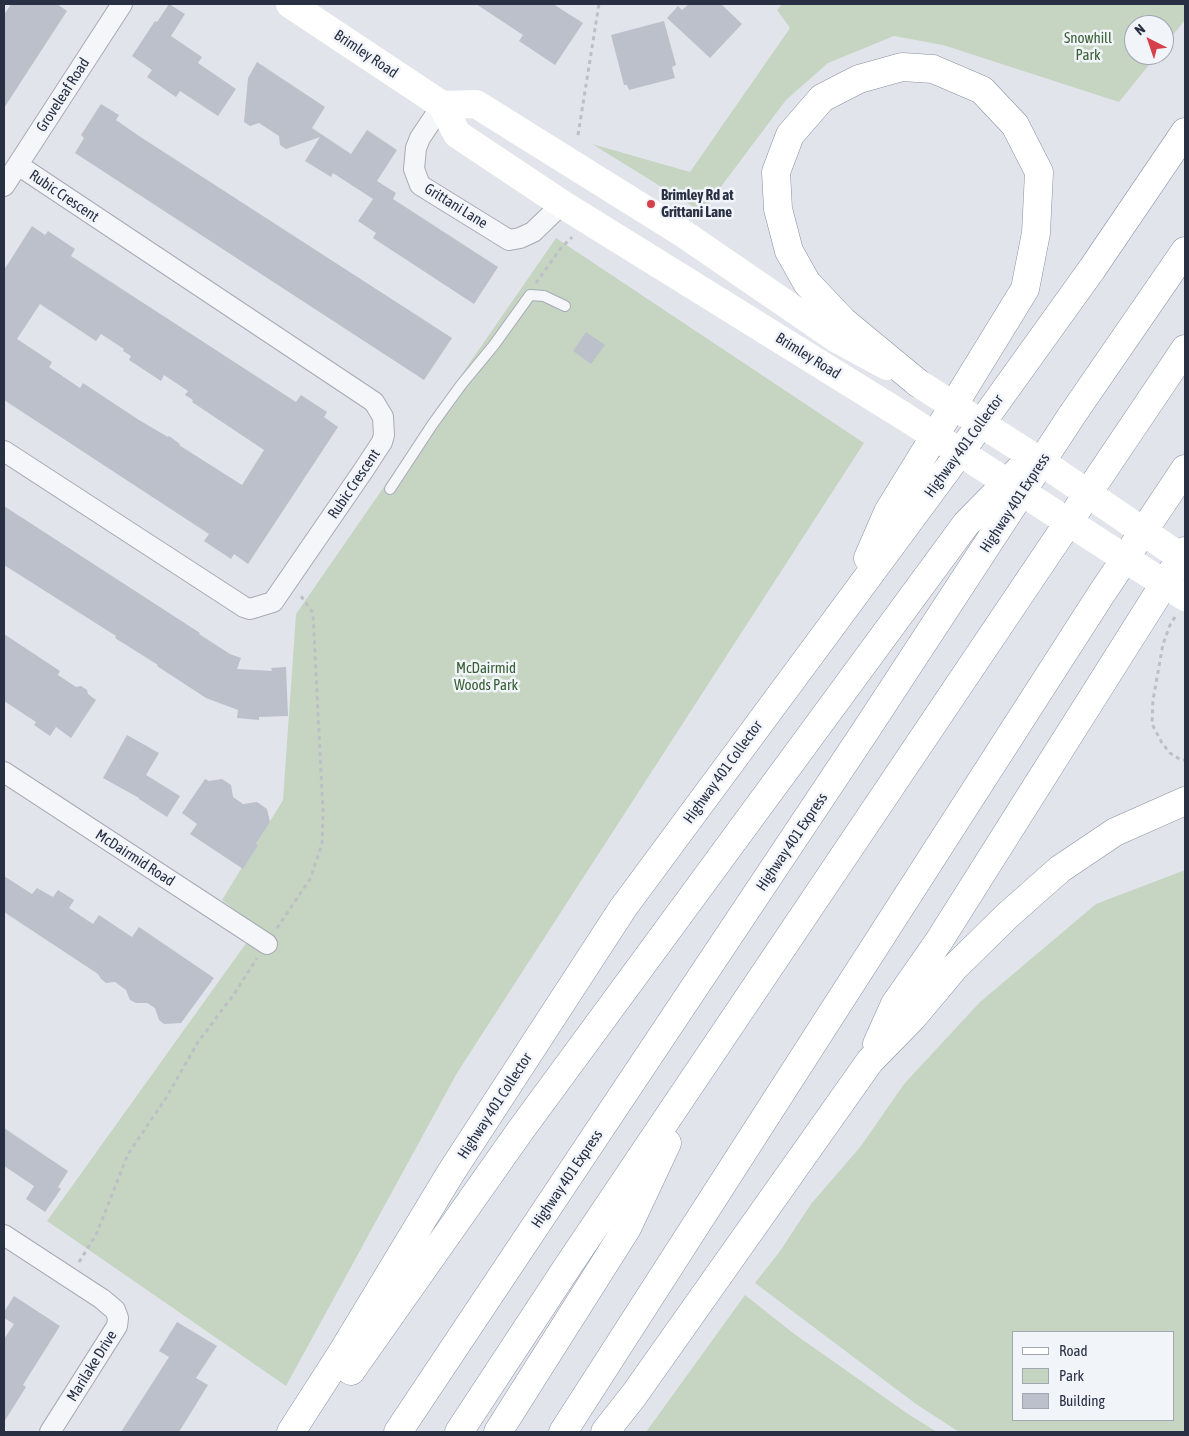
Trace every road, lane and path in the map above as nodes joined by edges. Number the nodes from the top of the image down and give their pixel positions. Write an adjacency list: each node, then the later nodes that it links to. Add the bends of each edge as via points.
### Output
1 (122, 4): 7 (street, Groveleaf Road)
2 (290, 4): 4 (main road, Brimley Road)
3 (599, 4): 6 (path)
4 (442, 105): 9 (main road, Brimley Road, via 457,134); 9 (street, Grittani Lane, via 416,148 414,169 420,185 509,240 533,232); 15 (main road, Brimley Road, via 476,104 680,232 837,339)
5 (1185, 132): 23 (main road, Highway 401 Collector, via 1059,316)
6 (578, 135)
7 (18, 165): 8 (street, Groveleaf Road); 17 (street, Rubic Crescent, via 374,402 383,417 384,435 273,602 250,609)
8 (4, 186)
9 (562, 204): 22 (main road, Brimley Road, bridge, via 902,415)
10 (572, 236): 12 (path)
11 (1185, 251): 16 (main road, Highway 401 Express)
12 (530, 295): 13 (lane, via 544,296); 19 (lane, via 432,424)
13 (565, 306)
14 (1185, 349): 30 (main road)
15 (918, 383): 21 (main road, Brimley Road, bridge); 23 (main road, via 843,321 807,283 789,251 778,209 776,172 790,135 822,98 859,79 902,67 933,69 982,90 1015,125 1039,172 1036,233 1025,289 888,512)
16 (1072, 415): 34 (main road, via 966,524 526,1123); 35 (main road, Highway 401 Express, via 861,738)
17 (4, 451)
18 (1185, 469): 38 (main road)
19 (390, 489)
20 (1185, 551): 29 (main road, via 939,941 895,1004)
21 (1185, 560)
22 (1185, 597)
23 (849, 601): 33 (main road, Highway 401 Collector, via 623,908 450,1174)
24 (1170, 625): 25 (path, via 1163,644 1152,724 1170,752)
25 (1185, 760)
26 (4, 772): 28 (street, McDairmid Road)
27 (1185, 801): 29 (main road, via 1115,832 1060,869 955,967)
28 (267, 944)
29 (870, 1062): 39 (main road, via 634,1396)
30 (703, 1068): 36 (main road); 37 (main road, via 627,1228)
31 (4, 1235): 32 (street, Marilake Drive, via 102,1299 115,1310 118,1318 117,1326)
32 (50, 1432)
33 (291, 1432)
34 (308, 1432)
35 (398, 1432)
36 (459, 1432)
37 (498, 1432)
38 (563, 1432)
39 (605, 1432)

